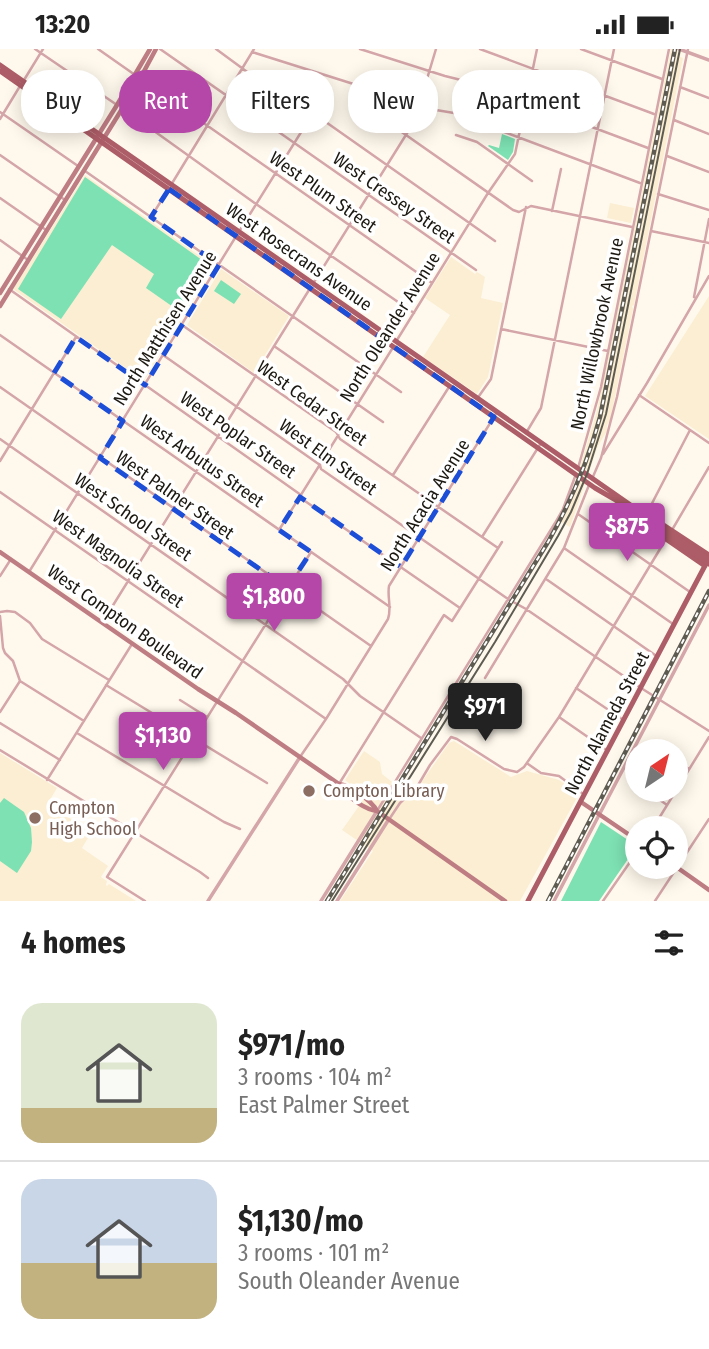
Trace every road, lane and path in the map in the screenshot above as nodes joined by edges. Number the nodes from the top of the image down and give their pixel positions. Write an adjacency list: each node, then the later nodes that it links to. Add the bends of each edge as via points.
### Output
1 (35, 49): 15 (street)
2 (98, 49): 23 (street, West Plum Street)
3 (150, 49): 24 (main road)
4 (158, 49): 25 (main road); 38 (street, West Cressey Street)
5 (216, 49): 20 (street)
6 (360, 49): 27 (street)
7 (436, 49): 28 (street)
8 (480, 49): 21 (street)
9 (537, 49): 21 (street, North Oleander Avenue)
10 (581, 49): 18 (street)
11 (614, 49): 18 (street)
12 (669, 49): 31 (street, North Willowbrook Avenue)
13 (679, 49): 16 (street)
14 (253, 50): 20 (street); 32 (street)
15 (41, 51): 22 (street); 40 (street)
16 (688, 51): 17 (street); 36 (street, North Willowbrook Avenue)
17 (709, 60)
18 (611, 61): 31 (street); 37 (street)
19 (0, 65): 33 (main road, West Rosecrans Avenue)
20 (243, 68): 26 (street)
21 (533, 68): 29 (street)
22 (30, 70)
23 (128, 70)
24 (141, 70)
25 (143, 70)
26 (246, 70)
27 (426, 70)
28 (429, 70)
29 (538, 70)
30 (0, 71): 34 (main road, West Rosecrans Avenue)
31 (662, 79): 44 (street, North Willowbrook Avenue)
32 (348, 81)
33 (21, 82)
34 (21, 82)
35 (21, 84): 43 (street)
36 (680, 87): 39 (street); 47 (street, North Willowbrook Avenue)
37 (604, 95): 44 (street)
38 (226, 96): 45 (street)
39 (709, 98)
40 (119, 106)
41 (119, 109): 63 (main road)
42 (438, 109): 62 (street)
43 (1, 113): 46 (street); 72 (street)
44 (655, 114): 65 (street, North Willowbrook Avenue)
45 (212, 117)
46 (0, 118)
47 (674, 120): 59 (street); 68 (street, North Willowbrook Avenue)
48 (334, 128): 70 (street)
49 (212, 129): 75 (street, West Plum Street)
50 (93, 133): 63 (main road, West Rosecrans Avenue)
51 (157, 133): 67 (street)
52 (202, 133): 67 (street)
53 (280, 133): 64 (street, West Cressey Street)
54 (300, 133): 64 (street, North Matthisen Avenue)
55 (403, 133): 60 (street)
56 (520, 133): 62 (street, North Oleander Avenue)
57 (596, 133): 71 (street)
58 (604, 133): 65 (street)
59 (709, 134)
60 (406, 135): 70 (street); 79 (street)
61 (456, 135): 69 (street, via 477,142)
62 (519, 137): 69 (street, North Oleander Avenue); 71 (street)
63 (100, 138): 72 (main road); 78 (main road, West Rosecrans Avenue)
64 (294, 143): 75 (street, North Matthisen Avenue); 81 (street, West Cressey Street)
65 (649, 149): 77 (street, North Willowbrook Avenue)
66 (0, 155): 82 (street)
67 (189, 156): 78 (street); 85 (street)
68 (667, 156): 74 (street); 80 (street, North Willowbrook Avenue)
69 (507, 164): 76 (street); 79 (street, North Oleander Avenue)
70 (387, 165): 81 (street); 92 (street)
71 (590, 165): 77 (street); 89 (street)
72 (81, 168): 82 (main road); 84 (main road); 90 (street)
73 (561, 169): 88 (street)
74 (709, 171)
75 (275, 174): 85 (street, North Matthisen Avenue); 93 (street, West Plum Street)
76 (532, 181)
77 (641, 184): 95 (street, North Willowbrook Avenue)
78 (170, 186): 90 (street); 98 (main road, West Rosecrans Avenue)
79 (488, 193): 86 (street, via 516,212); 92 (street, North Oleander Avenue)
80 (658, 194): 87 (street); 97 (street, North Willowbrook Avenue)
81 (368, 195): 93 (street); 103 (street, West Cressey Street)
82 (59, 196): 84 (street); 94 (main road)
83 (0, 198): 94 (street)
84 (65, 200): 96 (main road)
85 (256, 204): 98 (street, North Matthisen Avenue); 104 (street)
86 (526, 207): 88 (street); 120 (street)
87 (709, 210)
88 (552, 211): 89 (street)
89 (580, 216): 95 (street); 123 (street)
90 (151, 217): 107 (street)
91 (709, 219): 101 (street)
92 (469, 223): 100 (street); 103 (street, North Oleander Avenue)
93 (349, 225): 104 (street); 110 (street, West Plum Street)
94 (41, 226): 96 (street); 105 (main road)
95 (632, 227): 126 (street, North Willowbrook Avenue)
96 (46, 230): 106 (main road)
97 (651, 231): 101 (street); 152 (street, North Willowbrook Avenue)
98 (238, 234): 107 (street, North Matthisen Avenue); 112 (main road, West Rosecrans Avenue)
99 (0, 240): 105 (street)
100 (495, 241)
101 (704, 242): 102 (street); 115 (street)
102 (709, 243)
103 (451, 253): 108 (street, West Cressey Street); 110 (street, North Oleander Avenue)
104 (331, 255): 112 (street); 117 (street)
105 (22, 256): 106 (street); 111 (main road)
106 (28, 260): 113 (main road)
107 (219, 265): 118 (street); 119 (street, North Matthisen Avenue)
108 (476, 270)
109 (709, 276): 115 (street)
110 (432, 283): 117 (street, North Oleander Avenue)
111 (2, 285): 113 (street, West Poplar Street); 114 (main road)
112 (312, 286): 118 (street); 124 (main road, West Rosecrans Avenue)
113 (10, 290): 116 (main road); 122 (street, West Poplar Street)
114 (0, 293)
115 (694, 301): 135 (street)
116 (0, 306)
117 (414, 313): 124 (street, North Oleander Avenue)
118 (293, 316): 125 (street); 129 (street)
119 (182, 325): 127 (street, North Matthisen Avenue); 130 (street, West Cedar Street)
120 (501, 329): 123 (street); 136 (street, via 491,379)
121 (0, 335): 128 (street, West Arbutus Street)
122 (76, 337): 128 (street); 131 (street, West Poplar Street)
123 (554, 341): 126 (street); 145 (street, via 541,408)
124 (395, 344): 129 (street, North Oleander Avenue); 132 (main road, West Rosecrans Avenue); 136 (main road, West Rosecrans Avenue)
125 (274, 346): 130 (street); 137 (street)
126 (608, 351): 157 (street, North Willowbrook Avenue)
127 (163, 355): 131 (street, North Matthisen Avenue); 138 (street, West Elm Street)
128 (54, 373): 139 (street); 141 (street, West Arbutus Street)
129 (375, 374): 134 (street); 137 (street, North Oleander Avenue)
130 (256, 376): 138 (street); 144 (street, West Cedar Street)
131 (145, 385): 141 (street, North Matthisen Avenue); 146 (street, West Poplar Street)
132 (450, 386): 136 (main road, West Rosecrans Avenue); 158 (street)
133 (0, 387): 139 (street, West Palmer Street)
134 (401, 392)
135 (639, 395): 143 (street); 152 (street)
136 (476, 401): 140 (main road, West Rosecrans Avenue)
137 (357, 404): 142 (street); 144 (street, North Oleander Avenue)
138 (236, 407): 146 (street); 154 (street, West Elm Street)
139 (32, 410): 150 (street); 151 (street, West Palmer Street)
140 (495, 414): 145 (main road, West Rosecrans Avenue); 163 (street, North Acacia Avenue)
141 (122, 421): 151 (street, North Matthisen Avenue); 156 (street, West Arbutus Street)
142 (383, 422)
143 (690, 430): 148 (street); 165 (street)
144 (338, 435): 154 (street, North Oleander Avenue); 158 (street, West Cedar Street)
145 (524, 435): 149 (main road, West Rosecrans Avenue)
146 (218, 436): 156 (street); 162 (street, West Poplar Street)
147 (0, 439): 150 (street, West School Street)
148 (709, 443)
149 (540, 445): 157 (main road, West Rosecrans Avenue); 171 (street)
150 (9, 446): 153 (street); 161 (street, West School Street)
151 (100, 458): 161 (street, North Matthisen Avenue); 164 (street, West Palmer Street)
152 (601, 458): 159 (street, North Willowbrook Avenue)
153 (0, 461)
154 (320, 465): 162 (street, North Oleander Avenue); 170 (street, West Elm Street)
155 (709, 467): 169 (street)
156 (196, 472): 164 (street); 168 (street, West Arbutus Street)
157 (579, 473): 159 (main road, West Rosecrans Avenue); 191 (street, North Willowbrook Avenue, via 564,509)
158 (393, 475): 163 (street, West Cedar Street)
159 (593, 483): 165 (main road, via 612,489); 166 (street, North Willowbrook Avenue); 172 (main road); 180 (main road, bridge)
160 (0, 492): 167 (street, West Magnolia Street)
161 (78, 494): 167 (street, North Matthisen Avenue); 174 (street, West School Street)
162 (301, 495): 168 (street, North Oleander Avenue); 182 (street, West Poplar Street)
163 (438, 507): 170 (street, North Acacia Avenue); 171 (street, West Cedar Street)
164 (173, 509): 174 (street); 188 (street, West Palmer Street)
165 (647, 513): 169 (main road)
166 (578, 514): 176 (street, North Willowbrook Avenue); 181 (street)
167 (55, 530): 183 (street, North Matthisen Avenue); 187 (street, West Magnolia Street)
168 (279, 530): 178 (street, West Arbutus Street)
169 (672, 530): 180 (main road)
170 (420, 537): 182 (street, North Acacia Avenue); 185 (street, West Elm Street)
171 (482, 537): 175 (street, West Cedar Street)
172 (666, 539): 180 (main road); 181 (street)
173 (502, 542): 175 (street)
174 (151, 544): 187 (street); 198 (street, West School Street)
175 (498, 548): 185 (street)
176 (564, 548): 186 (street, North Willowbrook Avenue); 190 (street)
177 (0, 552): 179 (main road, West Compton Boulevard)
178 (310, 552): 188 (street); 193 (street, West Arbutus Street)
179 (11, 559): 183 (main road, West Compton Boulevard); 184 (street)
180 (708, 560): 189 (main road, North Alameda Street)
181 (649, 564): 189 (street); 190 (street)
182 (401, 567): 193 (street, North Acacia Avenue, via 390,586); 194 (street, West Poplar Street)
183 (29, 572): 197 (main road, West Compton Boulevard)
184 (0, 576)
185 (479, 579): 191 (street, West Elm Street); 194 (street)
186 (546, 579): 195 (street, North Willowbrook Avenue); 199 (street)
187 (128, 581): 197 (street); 205 (street, West Magnolia Street)
188 (287, 588): 198 (street); 202 (street, West Palmer Street)
189 (691, 593): 200 (main road, North Alameda Street)
190 (631, 595): 199 (street); 200 (street)
191 (508, 599): 195 (street, West Elm Street); 229 (street, North Willowbrook Avenue)
192 (709, 605): 214 (street, North Alameda Street)
193 (390, 607): 202 (street, North Acacia Avenue)
194 (460, 608): 217 (street, via 452,621 444,615)
195 (526, 609): 203 (street, West Elm Street); 206 (street, North Willowbrook Avenue)
196 (0, 614): 207 (street, via 3,647); 208 (street, via 15,612 42,639)
197 (102, 623): 201 (main road, West Compton Boulevard)
198 (265, 625): 205 (street); 209 (street, West School Street)
199 (613, 625): 203 (street); 204 (street)
200 (674, 625): 204 (main road, North Alameda Street)
201 (132, 644): 208 (street); 215 (main road, West Compton Boulevard)
202 (371, 646): 209 (street, North Acacia Avenue)
203 (595, 656): 211 (street); 212 (street, West Elm Street)
204 (657, 657): 212 (main road, North Alameda Street)
205 (242, 661): 215 (street); 220 (street, West Magnolia Street)
206 (485, 678)
207 (20, 681): 216 (street); 222 (street)
208 (109, 681): 210 (street)
209 (348, 683): 217 (street, West School Street); 220 (street, North Acacia Avenue)
210 (106, 685): 222 (street); 228 (street)
211 (576, 688): 219 (street); 221 (street)
212 (641, 688): 214 (street, West Elm Street); 221 (main road, North Alameda Street)
213 (180, 699): 218 (street)
214 (660, 700): 225 (street, West Elm Street); 245 (street, North Alameda Street)
215 (216, 701): 218 (street); 232 (main road, West Compton Boulevard)
216 (0, 712)
217 (383, 712): 229 (street, West School Street); 238 (street)
218 (207, 717): 228 (street)
219 (559, 717): 231 (street); 234 (street)
220 (326, 719): 232 (street, North Acacia Avenue)
221 (624, 720): 231 (main road, North Alameda Street)
222 (84, 721): 226 (street)
223 (2, 724): 224 (street); 233 (street)
224 (0, 730)
225 (709, 731)
226 (77, 733): 233 (street); 239 (street)
227 (709, 737): 235 (street)
228 (193, 739): 237 (street); 239 (street)
229 (421, 739): 244 (street, North Willowbrook Avenue)
230 (0, 750): 236 (street)
231 (608, 751): 240 (main road, North Alameda Street)
232 (300, 757): 238 (main road, West Compton Boulevard); 259 (street)
233 (60, 760): 236 (street)
234 (528, 764): 240 (street, via 541,773 559,776); 247 (street, via 517,772 504,769 452,737)
235 (689, 769): 243 (street)
236 (47, 780): 250 (street)
237 (267, 783)
238 (339, 784): 244 (main road, West Compton Boulevard, via 369,810)
239 (164, 786): 249 (street); 250 (street)
240 (585, 795): 241 (main road, North Alameda Street)
241 (581, 802): 245 (main road); 263 (main road, North Alameda Street)
242 (663, 802): 243 (street)
243 (667, 805): 246 (street)
244 (377, 811): 247 (main road, West Compton Boulevard); 260 (street)
245 (600, 814): 251 (main road); 264 (street, North Alameda Street)
246 (660, 816)
247 (389, 819): 261 (street); 262 (main road, West Compton Boulevard)
248 (709, 819): 252 (street)
249 (240, 829)
250 (135, 832): 255 (street); 258 (street, via 107,877)
251 (625, 832)
252 (688, 850)
253 (625, 869): 265 (street)
254 (688, 875): 257 (main road)
255 (208, 879)
256 (669, 879): 266 (street)
257 (709, 890)
258 (145, 901)
259 (208, 901)
260 (321, 901)
261 (337, 901)
262 (505, 901)
263 (528, 901)
264 (554, 901)
265 (603, 901)
266 (655, 901)

